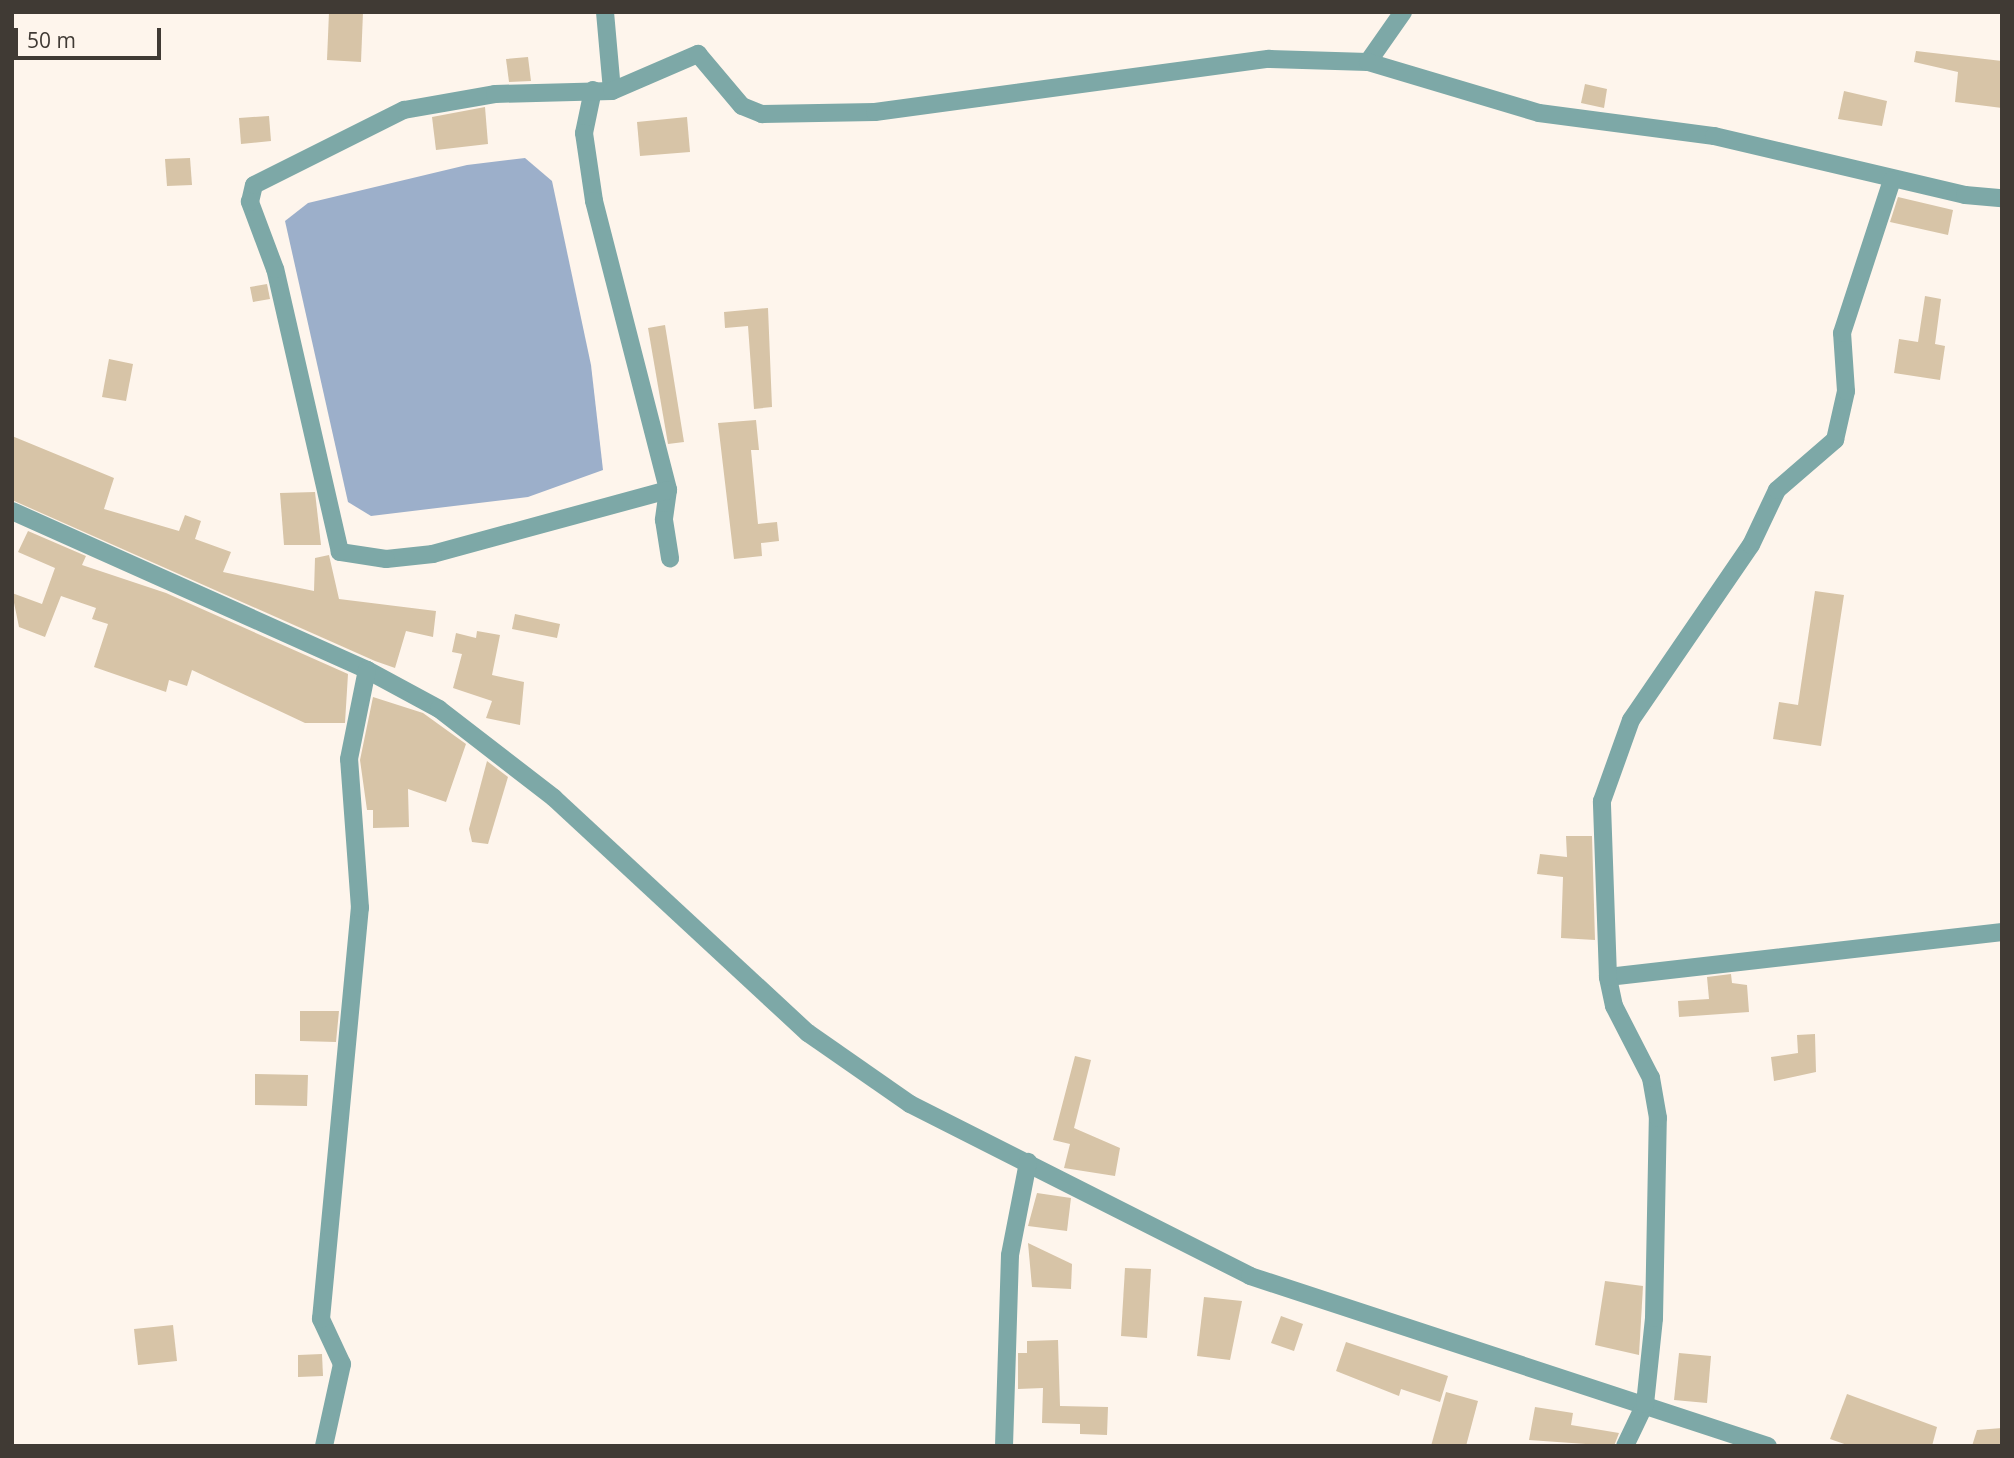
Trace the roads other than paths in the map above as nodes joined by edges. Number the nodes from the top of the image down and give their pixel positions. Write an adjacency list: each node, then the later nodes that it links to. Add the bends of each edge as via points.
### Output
1 (605, 12): 5 (street)
2 (1403, 12): 3 (street)
3 (1368, 62): 5 (street, via 1269,59 911,108 773,114 742,106 698,54); 6 (street, via 1539,113 1714,136)
4 (593, 90): 5 (street); 8 (street, via 584,133 594,201); 8 (street, via 495,94 404,110 254,185 250,202 275,269 340,552 386,558 433,554)
5 (612, 91)
6 (1892, 180): 7 (street); 13 (street, via 1842,334 1846,391 1835,440 1777,490 1751,545 1631,720 1609,777 1601,826)
7 (2002, 198)
8 (668, 490): 10 (street, via 664,520)
9 (12, 511): 11 (street)
10 (670, 559)
11 (367, 670): 14 (street, via 439,709 554,798 850,1067); 16 (street, via 349,759 360,908 321,1319 342,1364)
12 (2002, 932): 13 (street)
13 (1608, 977): 15 (street, via 1614,1006 1657,1096 1660,1182)
14 (1028, 1162): 15 (street, via 1250,1276 1468,1353); 17 (street, via 1010,1255)
15 (1645, 1404): 18 (street); 19 (street)
16 (324, 1446)
17 (1003, 1446)
18 (1625, 1446)
19 (1769, 1446)

